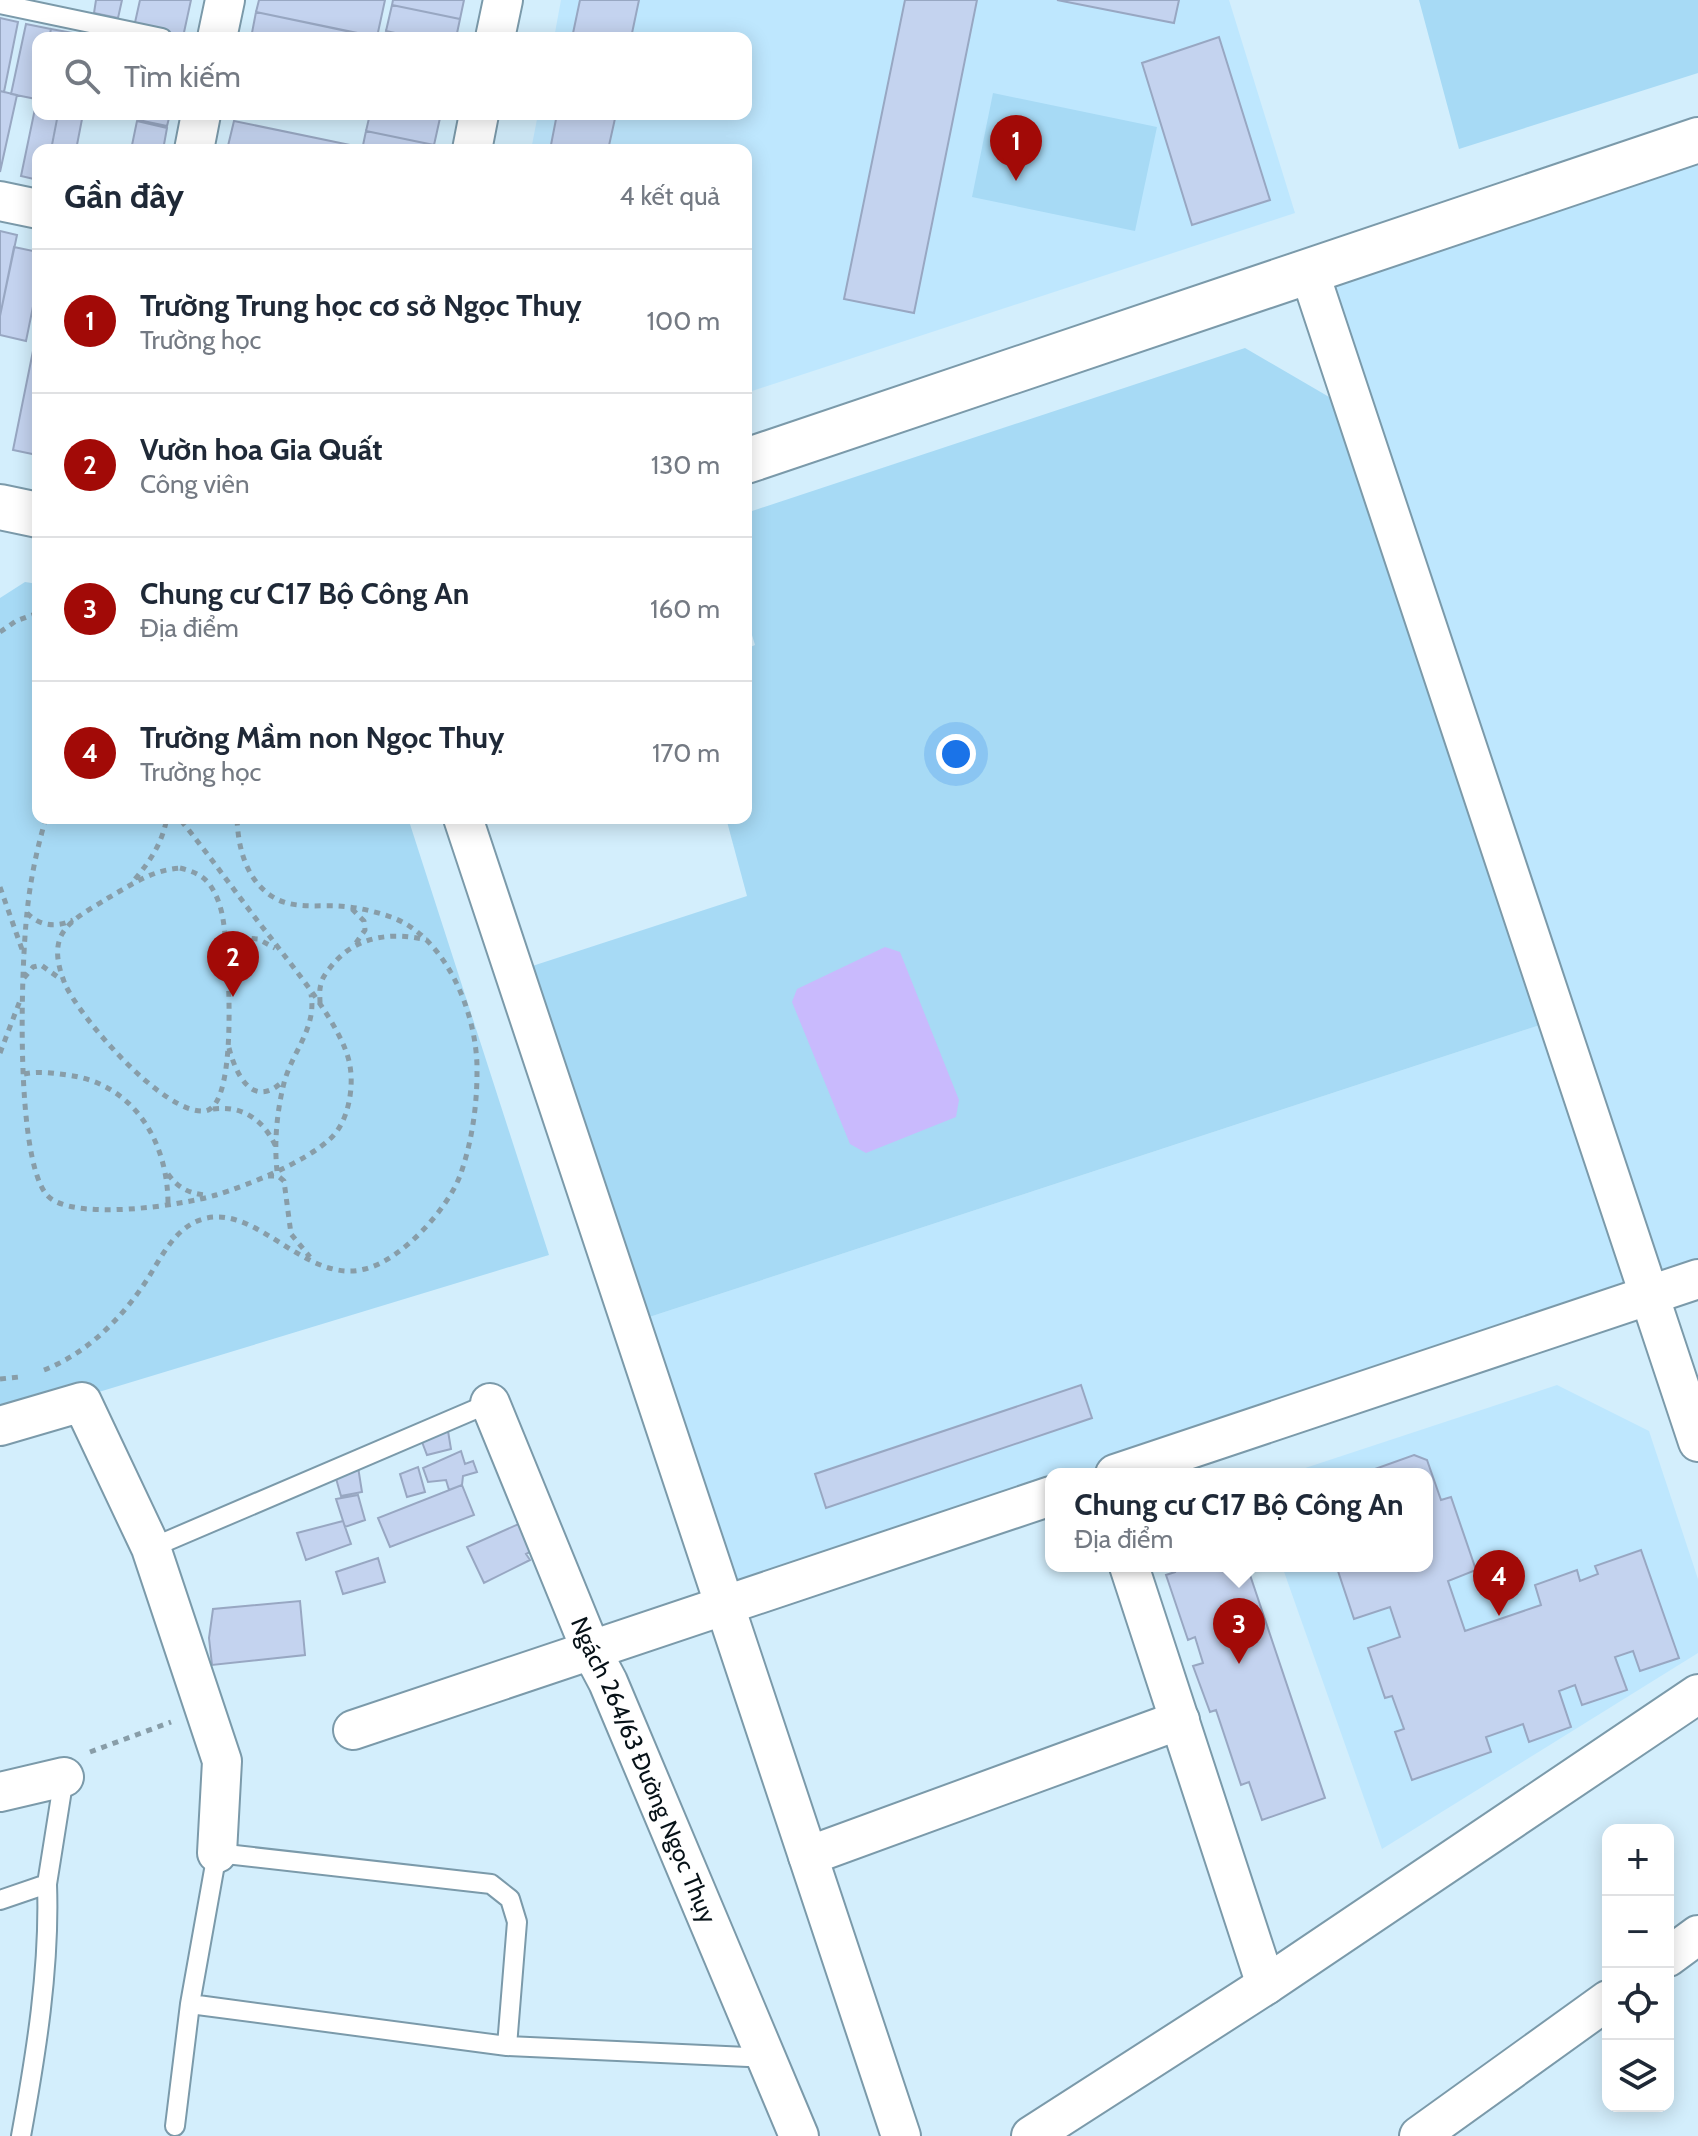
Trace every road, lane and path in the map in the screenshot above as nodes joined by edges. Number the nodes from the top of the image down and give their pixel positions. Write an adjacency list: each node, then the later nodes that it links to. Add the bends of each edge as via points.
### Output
1 (225, 0): 5 (street)
2 (503, 0): 6 (street)
3 (0, 4): 4 (lane)
4 (133, 32)
5 (218, 32)
6 (496, 32)
7 (200, 120): 10 (street)
8 (478, 120): 11 (street)
9 (1698, 140): 14 (street)
10 (195, 144)
11 (473, 144)
12 (0, 201): 13 (street)
13 (32, 208)
14 (1309, 271): 15 (street); 53 (street)
15 (752, 459)
16 (0, 507): 17 (street)
17 (32, 514)
18 (32, 615): 19 (path)
19 (0, 632)
20 (45, 824): 28 (path)
21 (166, 824): 25 (path, via 153,857)
22 (185, 824): 33 (path)
23 (237, 824): 27 (path, via 247,869 260,887 275,898 310,906)
24 (465, 824): 64 (street)
25 (129, 886): 29 (path); 34 (path, via 166,869 201,876 221,908)
26 (0, 887): 32 (path)
27 (350, 907): 30 (path, via 394,918); 31 (path, via 364,921 365,930)
28 (27, 912): 29 (path, via 56,926); 32 (path)
29 (81, 915): 36 (path, via 59,944)
30 (427, 940): 31 (path, via 396,935); 51 (path, via 453,977 473,1036 476,1105 460,1176 447,1204 407,1244 367,1269)
31 (350, 949): 39 (path, via 321,983)
32 (24, 956): 35 (path)
33 (285, 956): 34 (path, via 265,942 245,938); 37 (path)
34 (228, 967): 40 (path)
35 (23, 979): 36 (path, via 41,965); 38 (path)
36 (64, 982): 44 (path, via 126,1063 169,1098)
37 (310, 990): 39 (path); 43 (path, via 309,1025)
38 (23, 992): 41 (path); 42 (path)
39 (320, 1004): 47 (path, via 350,1064 352,1088 345,1115 331,1138)
40 (228, 1044): 43 (path, via 239,1075 253,1089 271,1090); 44 (path, via 223,1090 218,1102)
41 (0, 1053)
42 (24, 1074): 46 (path, via 79,1076 110,1087 152,1131); 50 (path, via 34,1169 47,1195 62,1205 83,1208)
43 (286, 1077): 45 (path)
44 (204, 1111): 45 (path, via 243,1112 257,1120)
45 (275, 1145): 47 (path)
46 (165, 1170): 49 (path, via 178,1186); 50 (path)
47 (277, 1171): 48 (path)
48 (266, 1176): 49 (path); 51 (path, via 284,1181 291,1234)
49 (214, 1196): 50 (path)
50 (168, 1204)
51 (324, 1268): 54 (path, via 248,1225 204,1218 185,1227 102,1333 77,1354)
52 (1698, 1279): 53 (street)
53 (1649, 1295): 59 (street); 60 (street)
54 (34, 1373)
55 (21, 1377): 56 (path)
56 (0, 1379)
57 (490, 1403): 62 (lane); 65 (street, Ngách 264/63 Đường Ngọc Thụy)
58 (0, 1426): 62 (street, via 82,1402)
59 (1698, 1442)
60 (1133, 1468)
61 (1045, 1498): 64 (street)
62 (151, 1548): 67 (street)
63 (1131, 1572): 68 (street)
64 (724, 1605): 65 (street); 73 (street)
65 (591, 1650): 69 (street); 82 (street, Ngách 264/63 Đường Ngọc Thụy)
66 (1698, 1694): 78 (street)
67 (206, 1709): 70 (path, via 84,1755); 72 (street, via 222,1761)
68 (1180, 1720): 73 (street); 78 (street)
69 (353, 1730)
70 (64, 1777): 71 (street); 74 (lane)
71 (0, 1792)
72 (217, 1853): 79 (lane); 81 (lane, via 491,1884 510,1899 517,1922)
73 (808, 1856): 86 (street)
74 (47, 1884): 75 (lane); 84 (lane, via 46,1967)
75 (0, 1900)
76 (1698, 1935): 77 (street)
77 (1674, 1953)
78 (1266, 1985): 87 (street)
79 (190, 2004): 81 (lane); 83 (lane)
80 (1602, 2004): 88 (street)
81 (507, 2046): 82 (lane)
82 (768, 2058): 85 (street, Ngách 264/63 Đường Ngọc Thụy)
83 (175, 2126)
84 (21, 2136)
85 (799, 2136)
86 (901, 2136)
87 (1031, 2136)
88 (1419, 2136)

